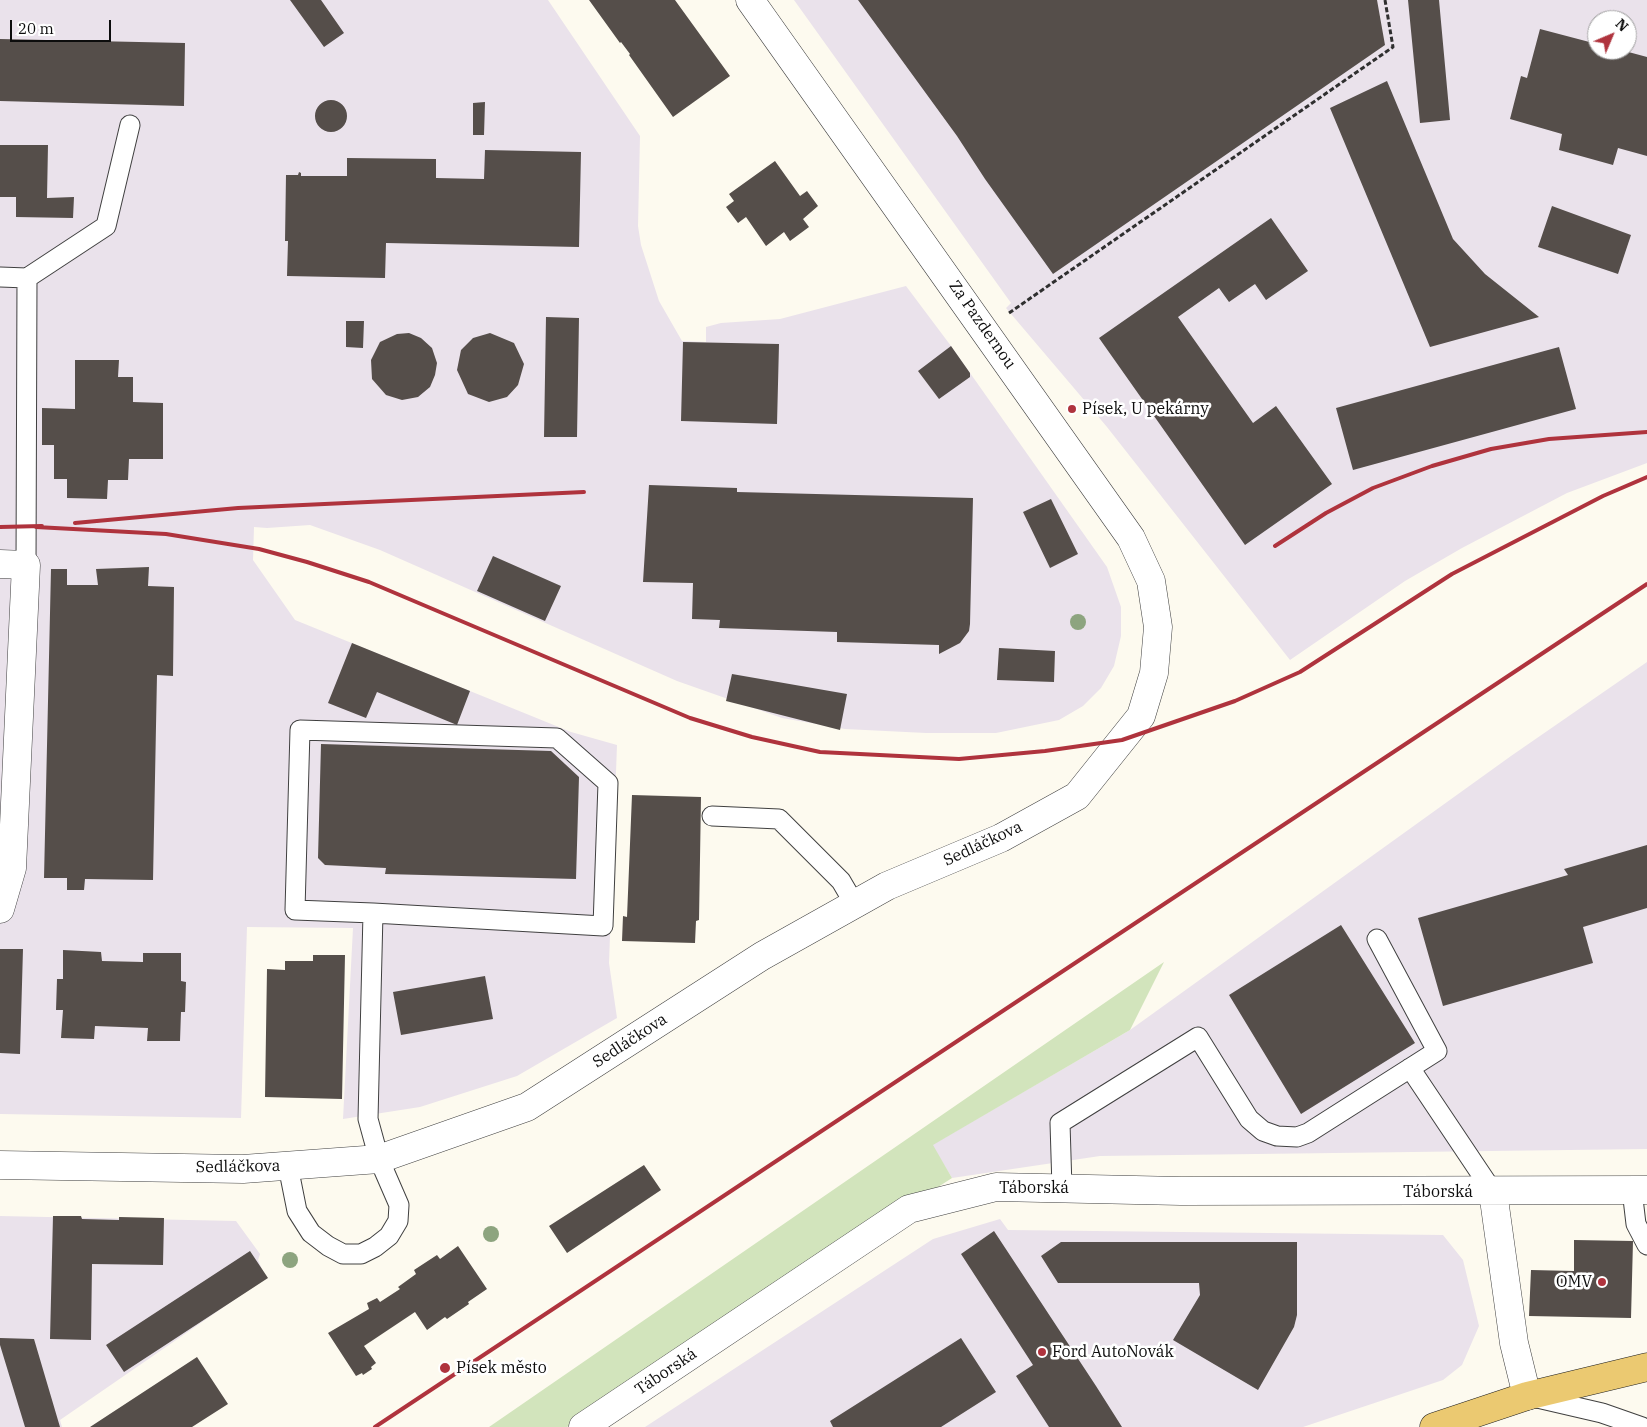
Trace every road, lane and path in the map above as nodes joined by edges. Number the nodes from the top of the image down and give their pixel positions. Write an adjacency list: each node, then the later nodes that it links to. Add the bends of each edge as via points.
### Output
1 (750, 0): 8 (street, Za Pazdernou, via 1131,538 1151,581 1158,627)
2 (1384, 0): 6 (path, via 1393,47)
3 (130, 124): 5 (lane, via 106,226)
4 (0, 277): 5 (lane)
5 (27, 278): 7 (lane)
6 (1005, 316)
7 (13, 565): 11 (street, via 12,868)
8 (1154, 673): 10 (street, Sedláčkova, via 1141,716 1077,796 1001,838 887,886)
9 (712, 816): 10 (lane, via 779,818 840,881)
10 (855, 904): 15 (street, Sedláčkova, via 762,956 527,1107)
11 (0, 909)
12 (374, 913): 12 (lane, via 603,926 608,782 557,738 300,730 295,910); 15 (lane, via 368,1119)
13 (1377, 939): 14 (lane, via 1437,1051)
14 (1410, 1068): 18 (lane, via 1308,1133 1297,1137 1277,1136 1263,1131 1249,1119 1198,1037 1060,1123); 20 (lane)
15 (379, 1159): 17 (street, Sedláčkova); 17 (lane, via 399,1205 398,1221 389,1236 361,1254 343,1254 311,1233 297,1211)
16 (0, 1165): 17 (street, Sedláčkova, via 242,1169)
17 (288, 1166)
18 (1062, 1188): 20 (street, Táborská); 24 (street, Táborská, via 996,1187 909,1209)
19 (1640, 1190): 20 (street, Táborská); 21 (lane, via 1636,1224)
20 (1493, 1192): 23 (street, Táborská, via 1514,1343)
21 (1647, 1245)
22 (1647, 1367): 23 (main road)
23 (1527, 1396): 25 (main road); 26 (lane, via 1602,1413)
24 (584, 1427)
25 (1434, 1427)
26 (1642, 1427)

